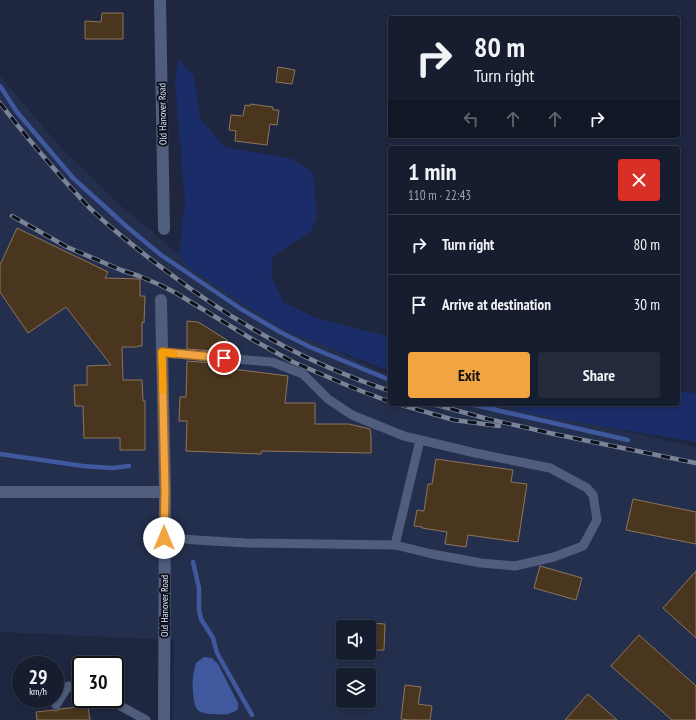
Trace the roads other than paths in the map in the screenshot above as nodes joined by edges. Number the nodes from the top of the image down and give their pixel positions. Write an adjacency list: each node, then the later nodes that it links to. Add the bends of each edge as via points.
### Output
1 (160, 0): 2 (street, Old Hanover Road)
2 (164, 229)
3 (160, 300): 4 (street, Old Hanover Road)
4 (162, 352): 5 (lane, via 272,362 302,374 328,399 352,415); 7 (street, Old Hanover Road)
5 (420, 440): 9 (lane); 9 (lane, via 550,468 587,488 593,495 597,520 583,546 554,557 515,566 481,563)
6 (0, 492): 7 (street)
7 (165, 492): 8 (street, Old Hanover Road)
8 (164, 538): 9 (lane, via 246,543); 14 (street, Old Hanover Road)
9 (394, 545)
10 (72, 687): 11 (lane, via 68,686)
11 (64, 692)
12 (124, 708): 13 (lane)
13 (146, 720)
14 (164, 720)

